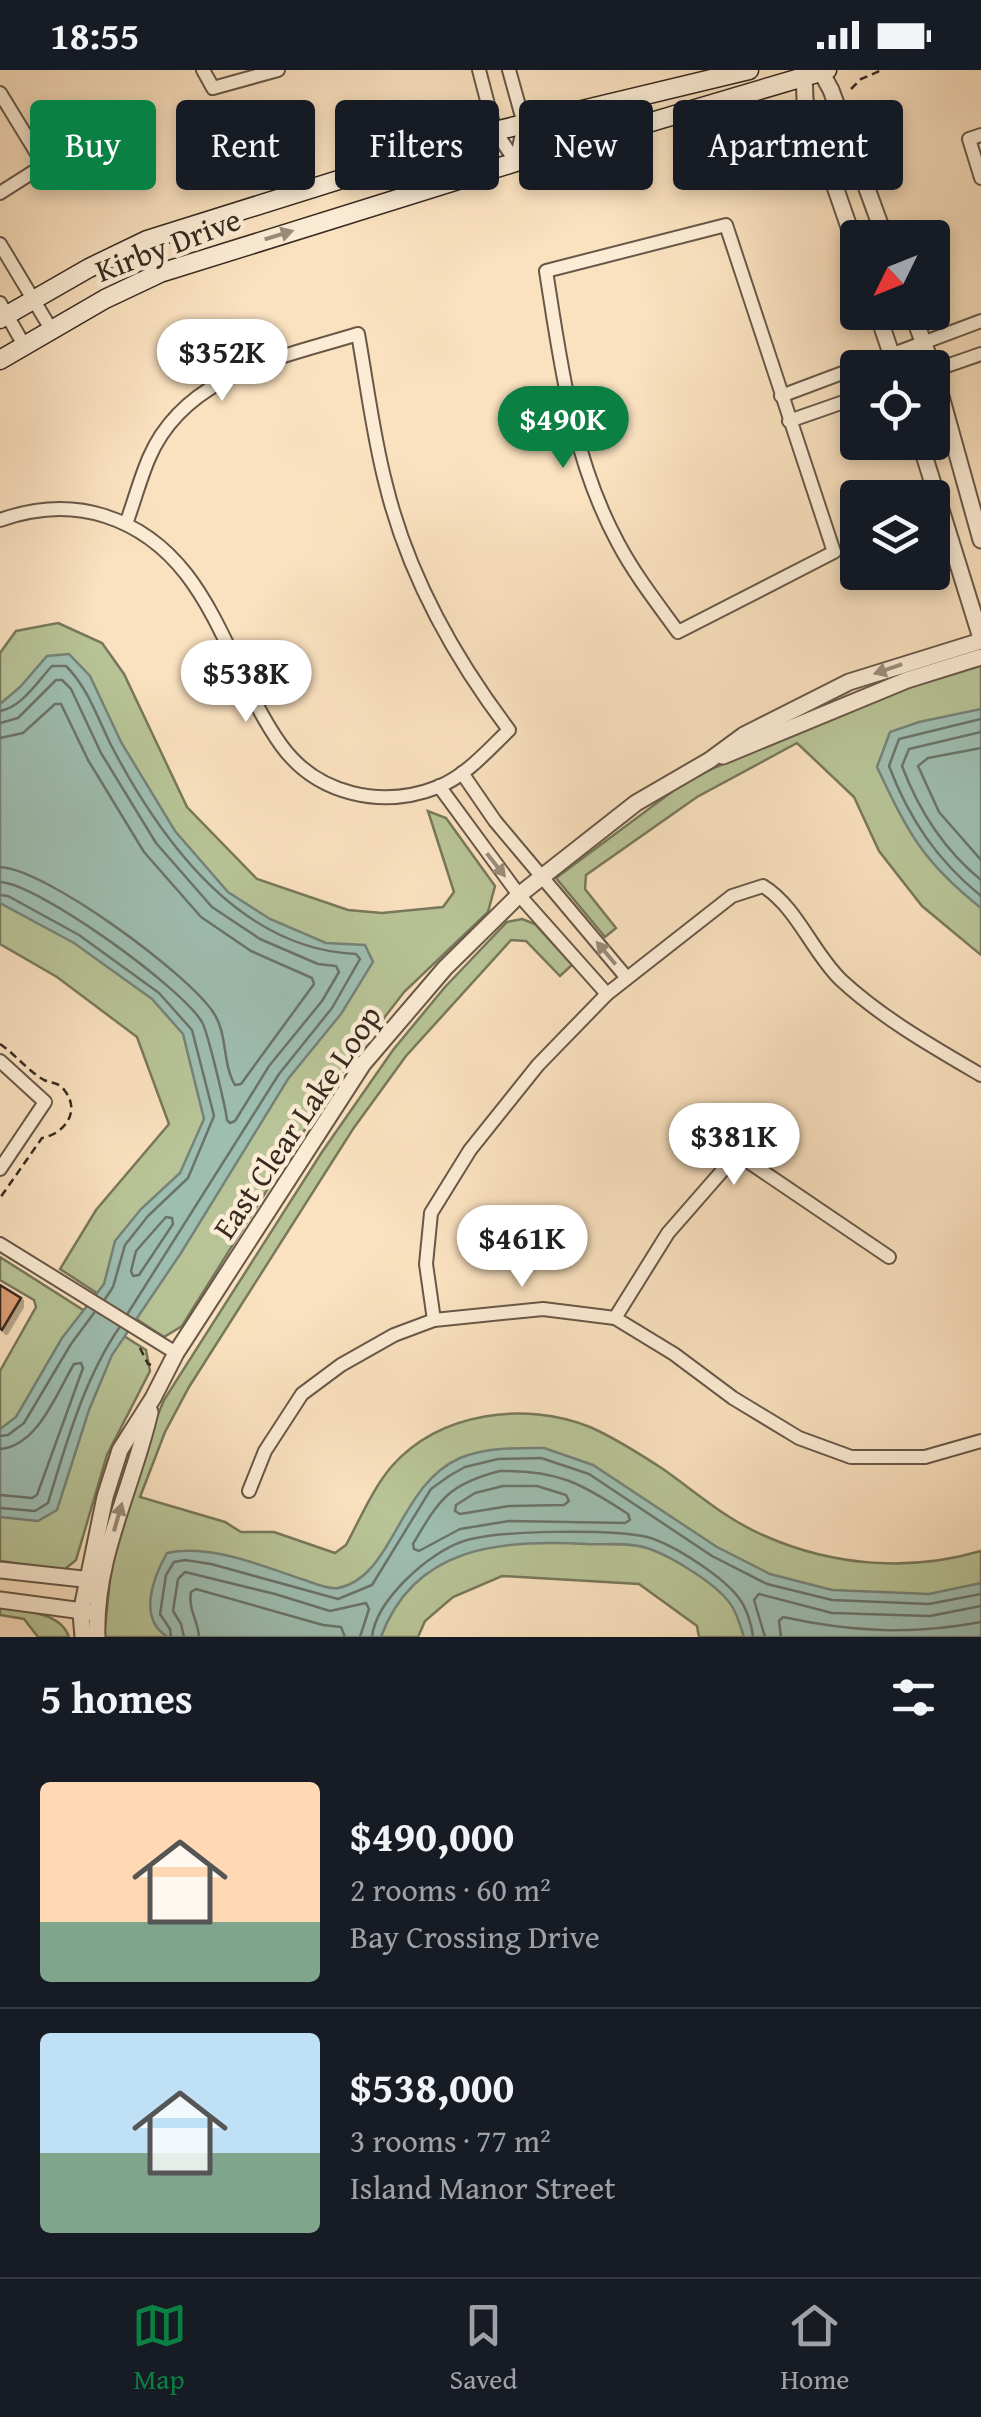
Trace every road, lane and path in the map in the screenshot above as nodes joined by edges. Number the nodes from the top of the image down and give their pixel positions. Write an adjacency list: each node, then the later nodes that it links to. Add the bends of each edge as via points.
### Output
1 (203, 70): 2 (street, via 213,88)
2 (278, 70)
3 (478, 70): 10 (street)
4 (509, 70): 12 (street)
5 (749, 70): 11 (main road, Kirby Drive)
6 (882, 70): 8 (path)
7 (815, 72): 16 (main road, Kirby Drive); 20 (street, via 806,100); 21 (street)
8 (851, 89)
9 (0, 93): 19 (street, via 44,165)
10 (486, 100)
11 (624, 100)
12 (519, 106)
13 (499, 137): 16 (street)
14 (975, 137): 17 (street)
15 (519, 148): 16 (street)
16 (516, 162): 26 (main road, Kirby Drive, one-way to 16, via 160,272)
17 (981, 178)
18 (335, 181): 23 (main road, Kirby Drive, via 147,240)
19 (0, 193)
20 (847, 220)
21 (877, 220)
22 (0, 244): 23 (street)
23 (34, 299): 24 (main road, Kirby Drive); 26 (street)
24 (2, 312): 29 (street)
25 (981, 321): 28 (street)
26 (51, 329): 29 (main road, Kirby Drive)
27 (919, 330): 28 (street)
28 (924, 343): 30 (street); 31 (street)
29 (24, 345): 33 (main road, Kirby Drive)
30 (912, 350)
31 (926, 350)
32 (981, 354): 34 (street)
33 (0, 360)
34 (950, 365)
35 (840, 378): 36 (street)
36 (781, 396): 38 (street); 38 (street, via 726,224 546,271 582,461 618,543 678,632 834,552)
37 (840, 403): 38 (street)
38 (789, 421)
39 (950, 431): 43 (street)
40 (926, 460): 44 (street)
41 (0, 520): 42 (street, via 72,510)
42 (126, 524): 47 (street, via 155,447 194,399 233,374 358,334 385,483 410,558 459,659 510,730); 48 (street, via 164,548 194,582 278,742 303,770 358,795 397,796)
43 (981, 540)
44 (981, 639): 46 (street, East Clear Lake Loop, one-way to 46, via 849,682 744,735)
45 (981, 656): 46 (street, East Clear Lake Loop)
46 (710, 760): 49 (street, East Clear Lake Loop, via 636,803)
47 (462, 773): 48 (street); 49 (street)
48 (439, 786): 50 (street, one-way to 50)
49 (541, 876): 50 (street, East Clear Lake Loop); 51 (street)
50 (519, 895): 52 (street); 63 (street, East Clear Lake Loop, via 363,1064)
51 (584, 928): 52 (street); 53 (street, one-way to 51)
52 (564, 945): 54 (street)
53 (627, 978): 54 (street); 56 (street, via 732,896 763,886 780,896 840,979)
54 (607, 994): 61 (street, via 470,1150 431,1214 426,1264)
55 (0, 1060): 57 (street, via 45,1102)
56 (981, 1075)
57 (0, 1169)
58 (0, 1244): 63 (street)
59 (889, 1257): 60 (street, via 737,1154 668,1233)
60 (614, 1318): 61 (street, via 543,1309); 65 (street, via 799,1438 851,1456 925,1457)
61 (434, 1320): 66 (street, via 354,1357 302,1394 265,1451)
62 (139, 1346): 64 (path, via 148,1364)
63 (176, 1353): 64 (street, East Clear Lake Loop)
64 (167, 1370): 68 (street, East Clear Lake Loop, via 120,1450)
65 (981, 1441)
66 (249, 1491)
67 (0, 1570): 68 (street)
68 (93, 1580): 70 (street, East Clear Lake Loop)
69 (0, 1600): 70 (street)
70 (88, 1612): 71 (street); 72 (street)
71 (83, 1637)
72 (97, 1637)

